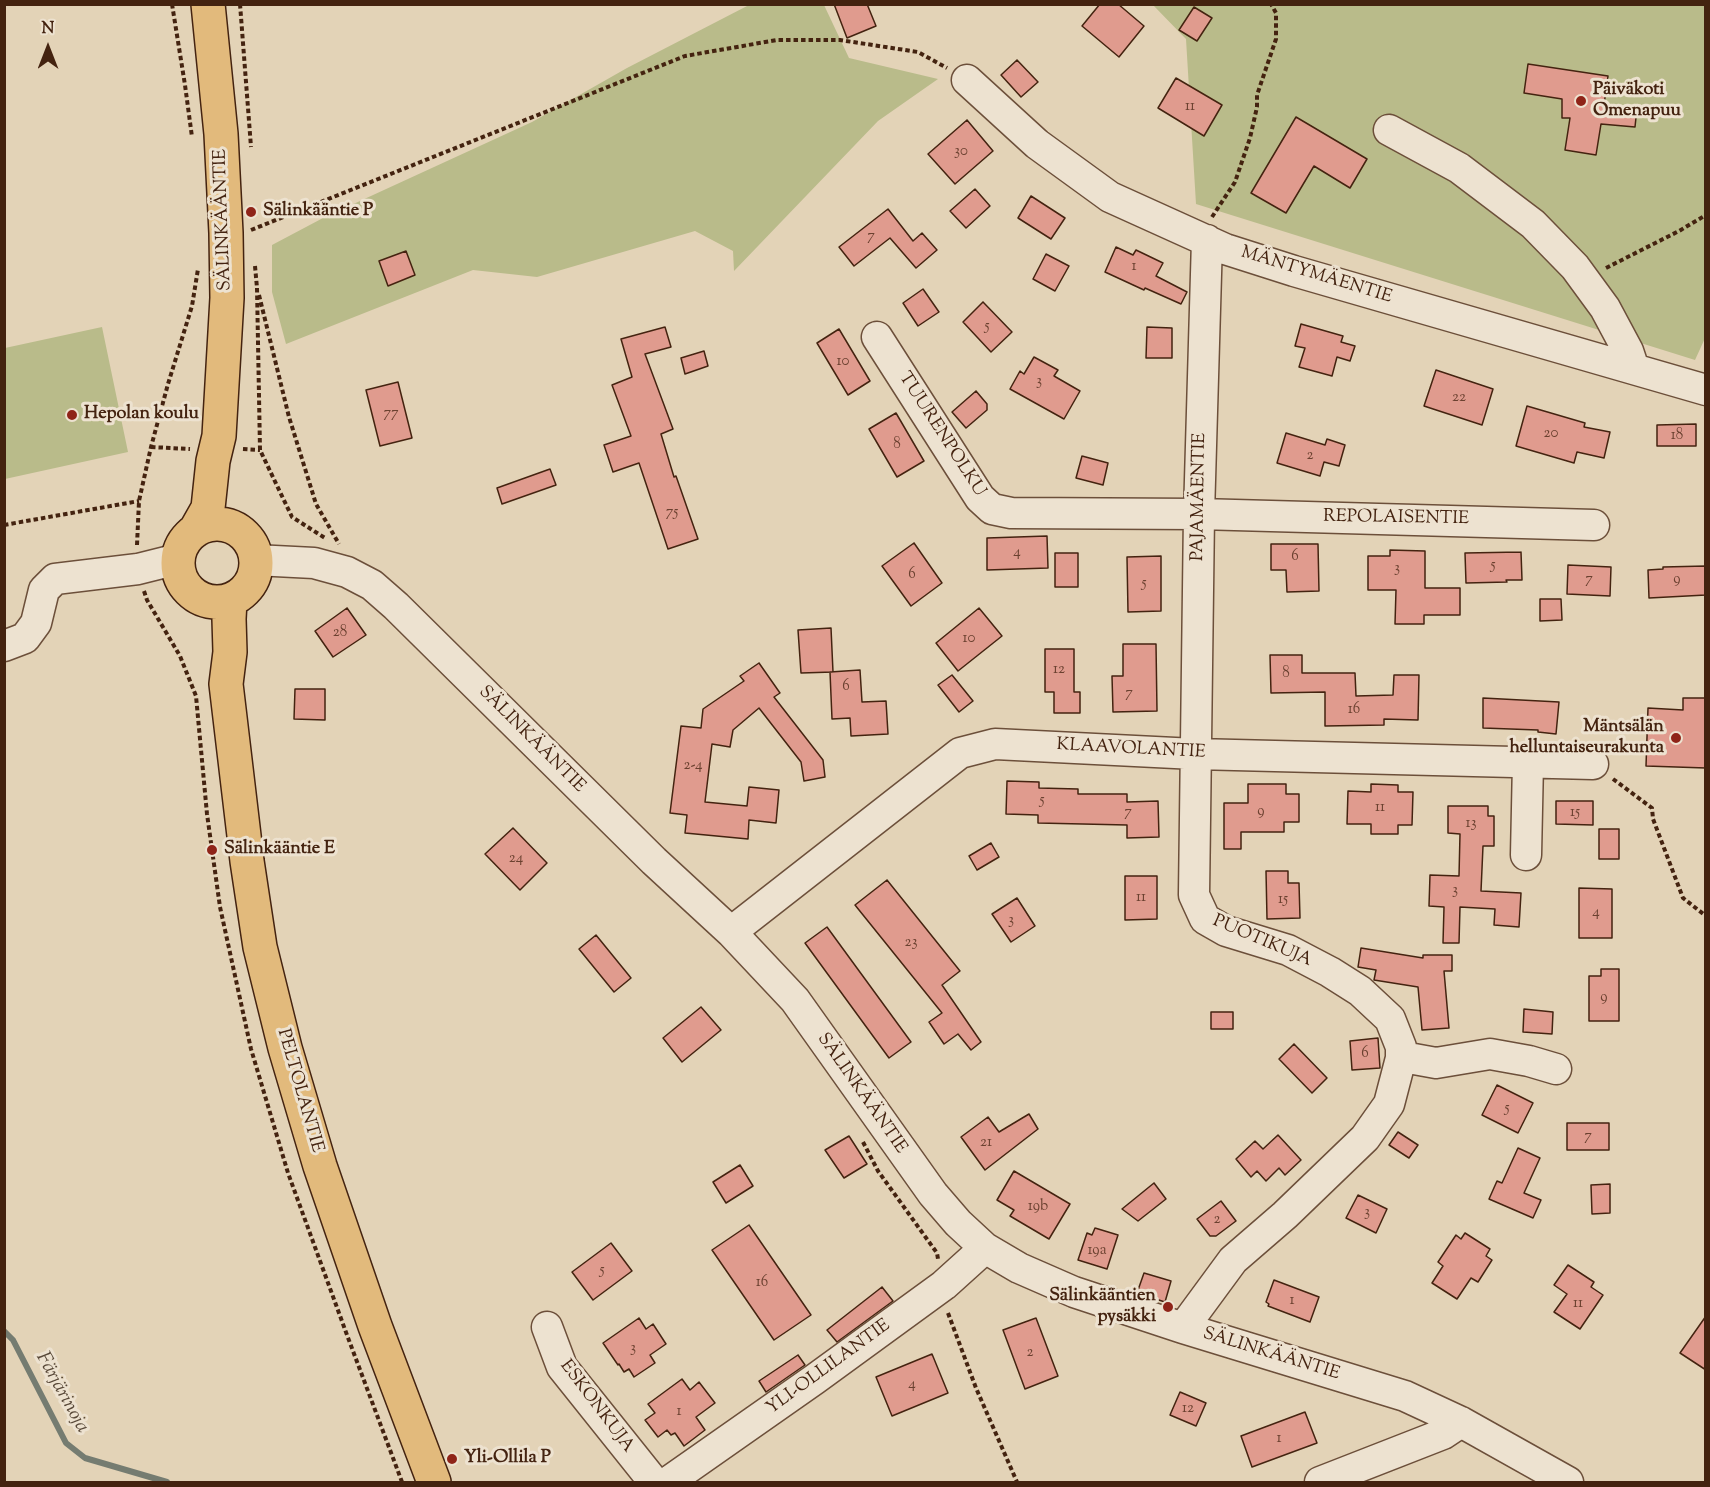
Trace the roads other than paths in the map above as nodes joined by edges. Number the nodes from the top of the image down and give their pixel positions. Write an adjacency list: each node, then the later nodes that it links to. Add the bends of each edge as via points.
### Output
1 (208, 4): 8 (main road, SÄLINKÄÄNTIE, via 221,134 243,228 226,298)
2 (967, 80): 4 (street, MÄNTYMÄENTIE, via 1037,144 1110,197)
3 (1389, 130): 6 (street, via 1459,168 1533,224 1575,267 1605,308 1629,351)
4 (1207, 232): 6 (street, MÄNTYMÄENTIE, via 1225,249); 9 (street, PAJAMÄENTIE)
5 (876, 338): 9 (street, TUURENPOLKU, via 980,498 992,509 1011,513)
6 (1634, 369): 7 (street, MÄNTYMÄENTIE)
7 (1706, 390)
8 (217, 445): 11 (main road, SÄLINKÄÄNTIE, via 208,508); 12 (main road, SÄLINKÄÄNTIE, via 224,460 230,511)
9 (1199, 514): 10 (street, REPOLAISENTIE); 17 (street, PAJAMÄENTIE)
10 (1594, 525)
11 (195, 531): 12 (main road, via 217,524); 13 (main road, via 187,538)
12 (238, 531): 14 (main road, via 253,548)
13 (178, 559): 15 (main road, via 184,584 193,594); 16 (street, via 138,569 55,579 44,590 36,623 25,638)
14 (255, 560): 15 (main road, via 249,584 241,593); 21 (street, SÄLINKÄÄNTIE, via 314,563 347,572 372,585)
15 (218, 600): 28 (main road, PELTOLANTIE, via 216,654 226,684 260,947 320,1166)
16 (4, 646)
17 (1196, 754): 18 (street, KLAAVOLANTIE); 21 (street, KLAAVOLANTIE, via 995,744 960,753); 22 (street, PUOTIKUJA, via 1194,894 1205,919 1226,931 1288,950 1360,991 1390,1019)
18 (1528, 762): 19 (street, KLAAVOLANTIE); 20 (street)
19 (1593, 764)
20 (1526, 855)
21 (731, 932): 24 (street, SÄLINKÄÄNTIE, via 795,1000 933,1194)
22 (1401, 1058): 23 (street, via 1437,1063 1490,1054); 26 (street, PUOTIKUJA, via 1389,1104 1365,1138 1233,1260)
23 (1556, 1069)
24 (985, 1248): 26 (street, SÄLINKÄÄNTIE, via 1074,1292); 30 (street, YLI-OLLILANTIE, via 944,1285)
25 (547, 1327): 29 (street, ESKONKUJA, via 562,1367)
26 (1183, 1328): 27 (street, SÄLINKÄÄNTIE, via 1405,1396)
27 (1461, 1422): 31 (street, via 1443,1434); 32 (street, SÄLINKÄÄNTIE)
28 (434, 1482)
29 (654, 1482)
30 (668, 1482)
31 (1320, 1482)
32 (1568, 1482)

